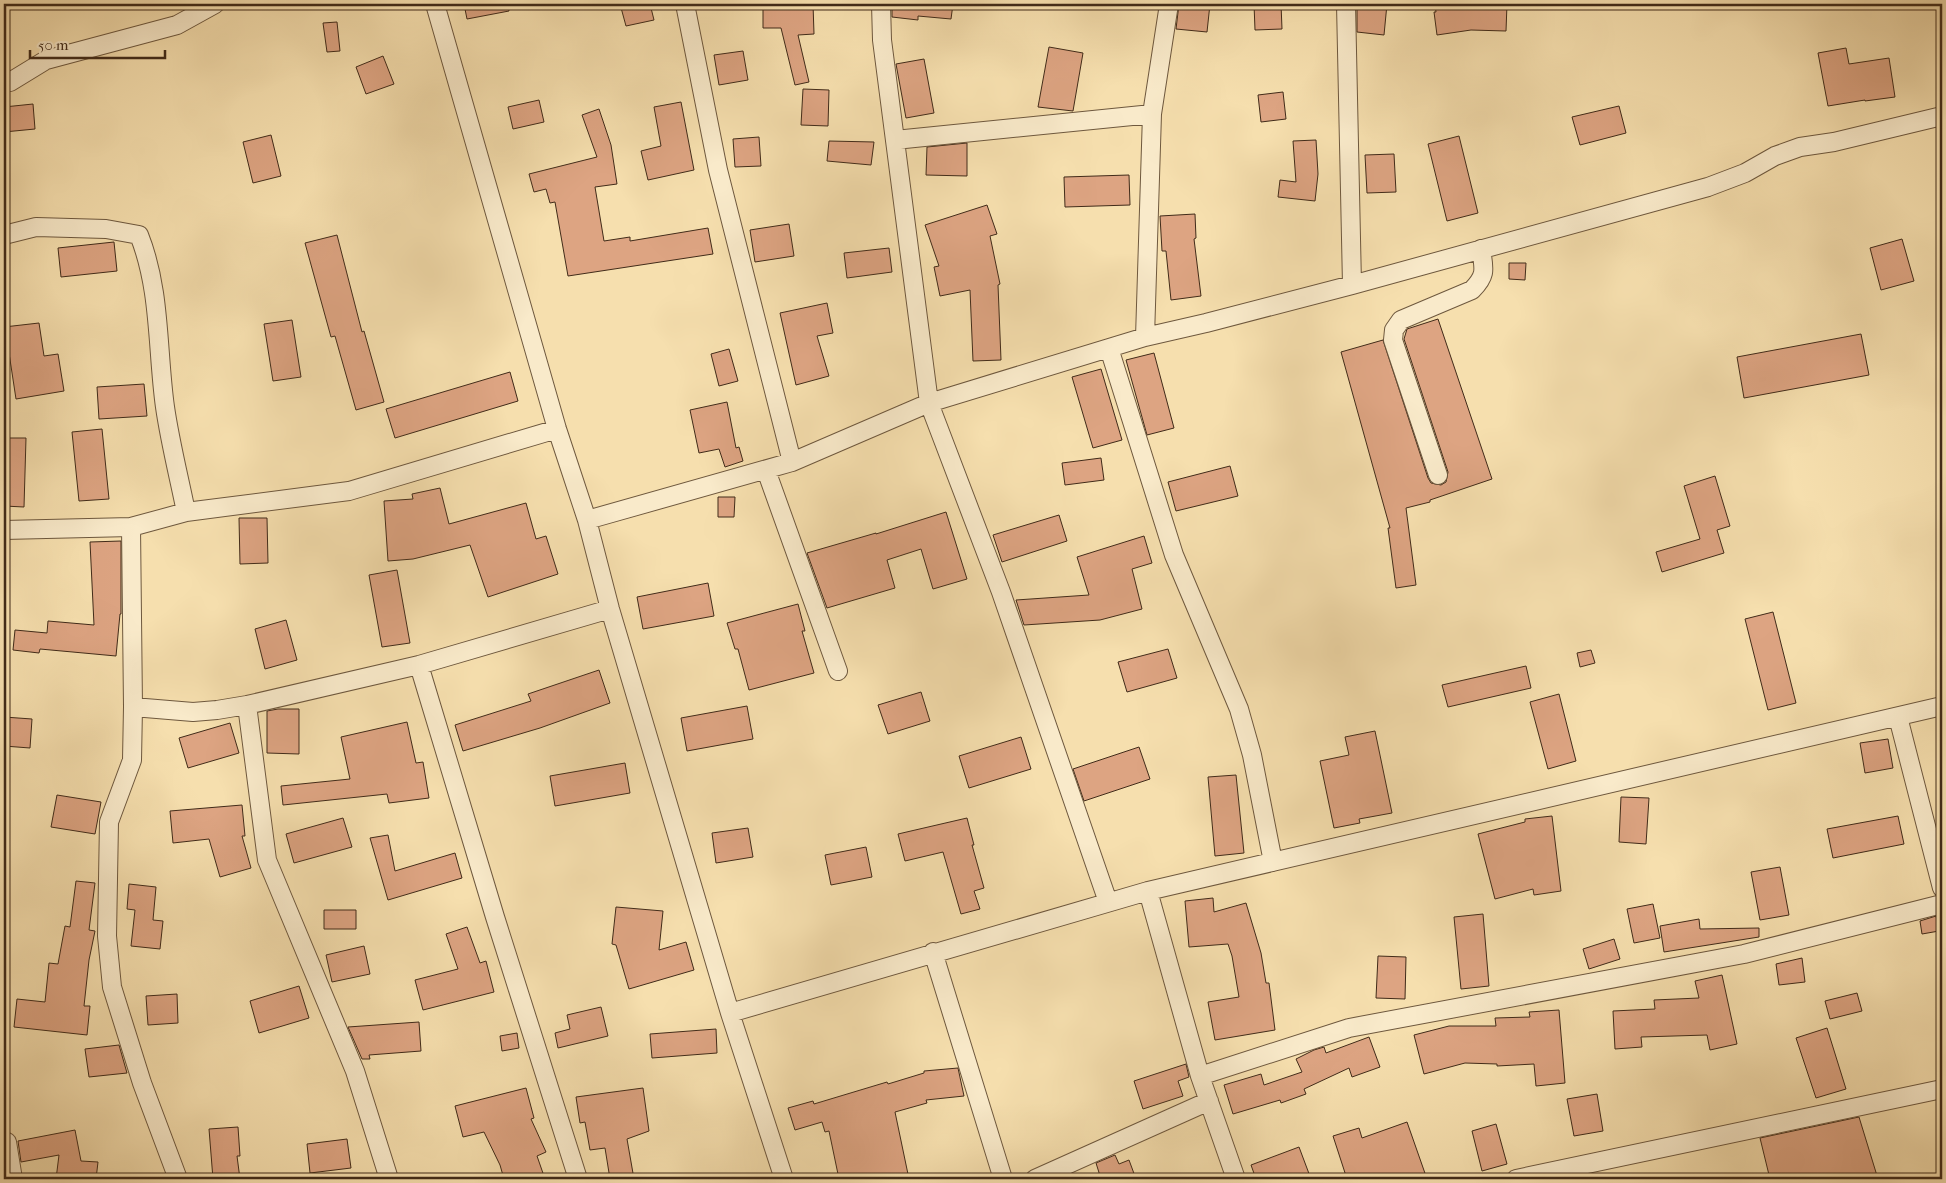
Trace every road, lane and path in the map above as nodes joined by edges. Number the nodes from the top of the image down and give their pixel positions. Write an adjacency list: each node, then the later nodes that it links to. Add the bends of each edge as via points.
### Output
1 (215, 4): 7 (street, via 177,25 46,60)
2 (435, 4): 17 (street)
3 (685, 4): 18 (street, via 718,170)
4 (881, 4): 10 (street, via 882,40)
5 (1169, 4): 8 (street)
6 (1346, 4): 13 (street)
7 (4, 83)
8 (1152, 114): 10 (street); 14 (street)
9 (1942, 116): 12 (street, via 1800,147 1708,187)
10 (895, 140): 16 (street)
11 (4, 234): 21 (street, via 36,227 106,229 139,235 148,256 155,296 165,408)
12 (1481, 249): 13 (street); 20 (street, via 1485,271 1481,282 1472,290 1401,320 1394,330 1394,340)
13 (1352, 285): 14 (street)
14 (1144, 337): 15 (street)
15 (1109, 348): 16 (street); 32 (street, via 1174,554 1239,710 1252,755)
16 (929, 403): 18 (street); 35 (street, via 1001,592)
17 (558, 429): 21 (street, via 348,490); 22 (street)
18 (792, 462): 19 (street)
19 (766, 470): 22 (street); 27 (street)
20 (1438, 475)
21 (186, 512): 23 (street)
22 (587, 520): 25 (street)
23 (131, 527): 24 (street); 30 (street)
24 (4, 530)
25 (610, 609): 26 (street); 38 (street)
26 (419, 665): 28 (street); 46 (street)
27 (838, 671)
28 (248, 705): 30 (street, via 193,712); 45 (street, via 267,860 355,1072)
29 (1942, 706): 31 (street)
30 (134, 707): 44 (street, via 132,760 109,822 107,936 112,987 142,1083)
31 (1898, 717): 32 (street); 33 (street)
32 (1273, 862): 34 (street)
33 (1942, 888)
34 (1148, 891): 35 (street); 39 (street)
35 (1108, 902): 37 (street)
36 (1942, 904): 39 (street, via 1744,954 1349,1028)
37 (933, 952): 38 (street); 48 (street)
38 (730, 1013): 47 (street)
39 (1200, 1076): 41 (street)
40 (1942, 1089): 51 (street)
41 (1209, 1101): 49 (street); 50 (street)
42 (7, 1142): 43 (street)
43 (13, 1179)
44 (178, 1179)
45 (389, 1179)
46 (578, 1179)
47 (784, 1179)
48 (1004, 1179)
49 (1035, 1179)
50 (1236, 1179)
51 (1516, 1179)

